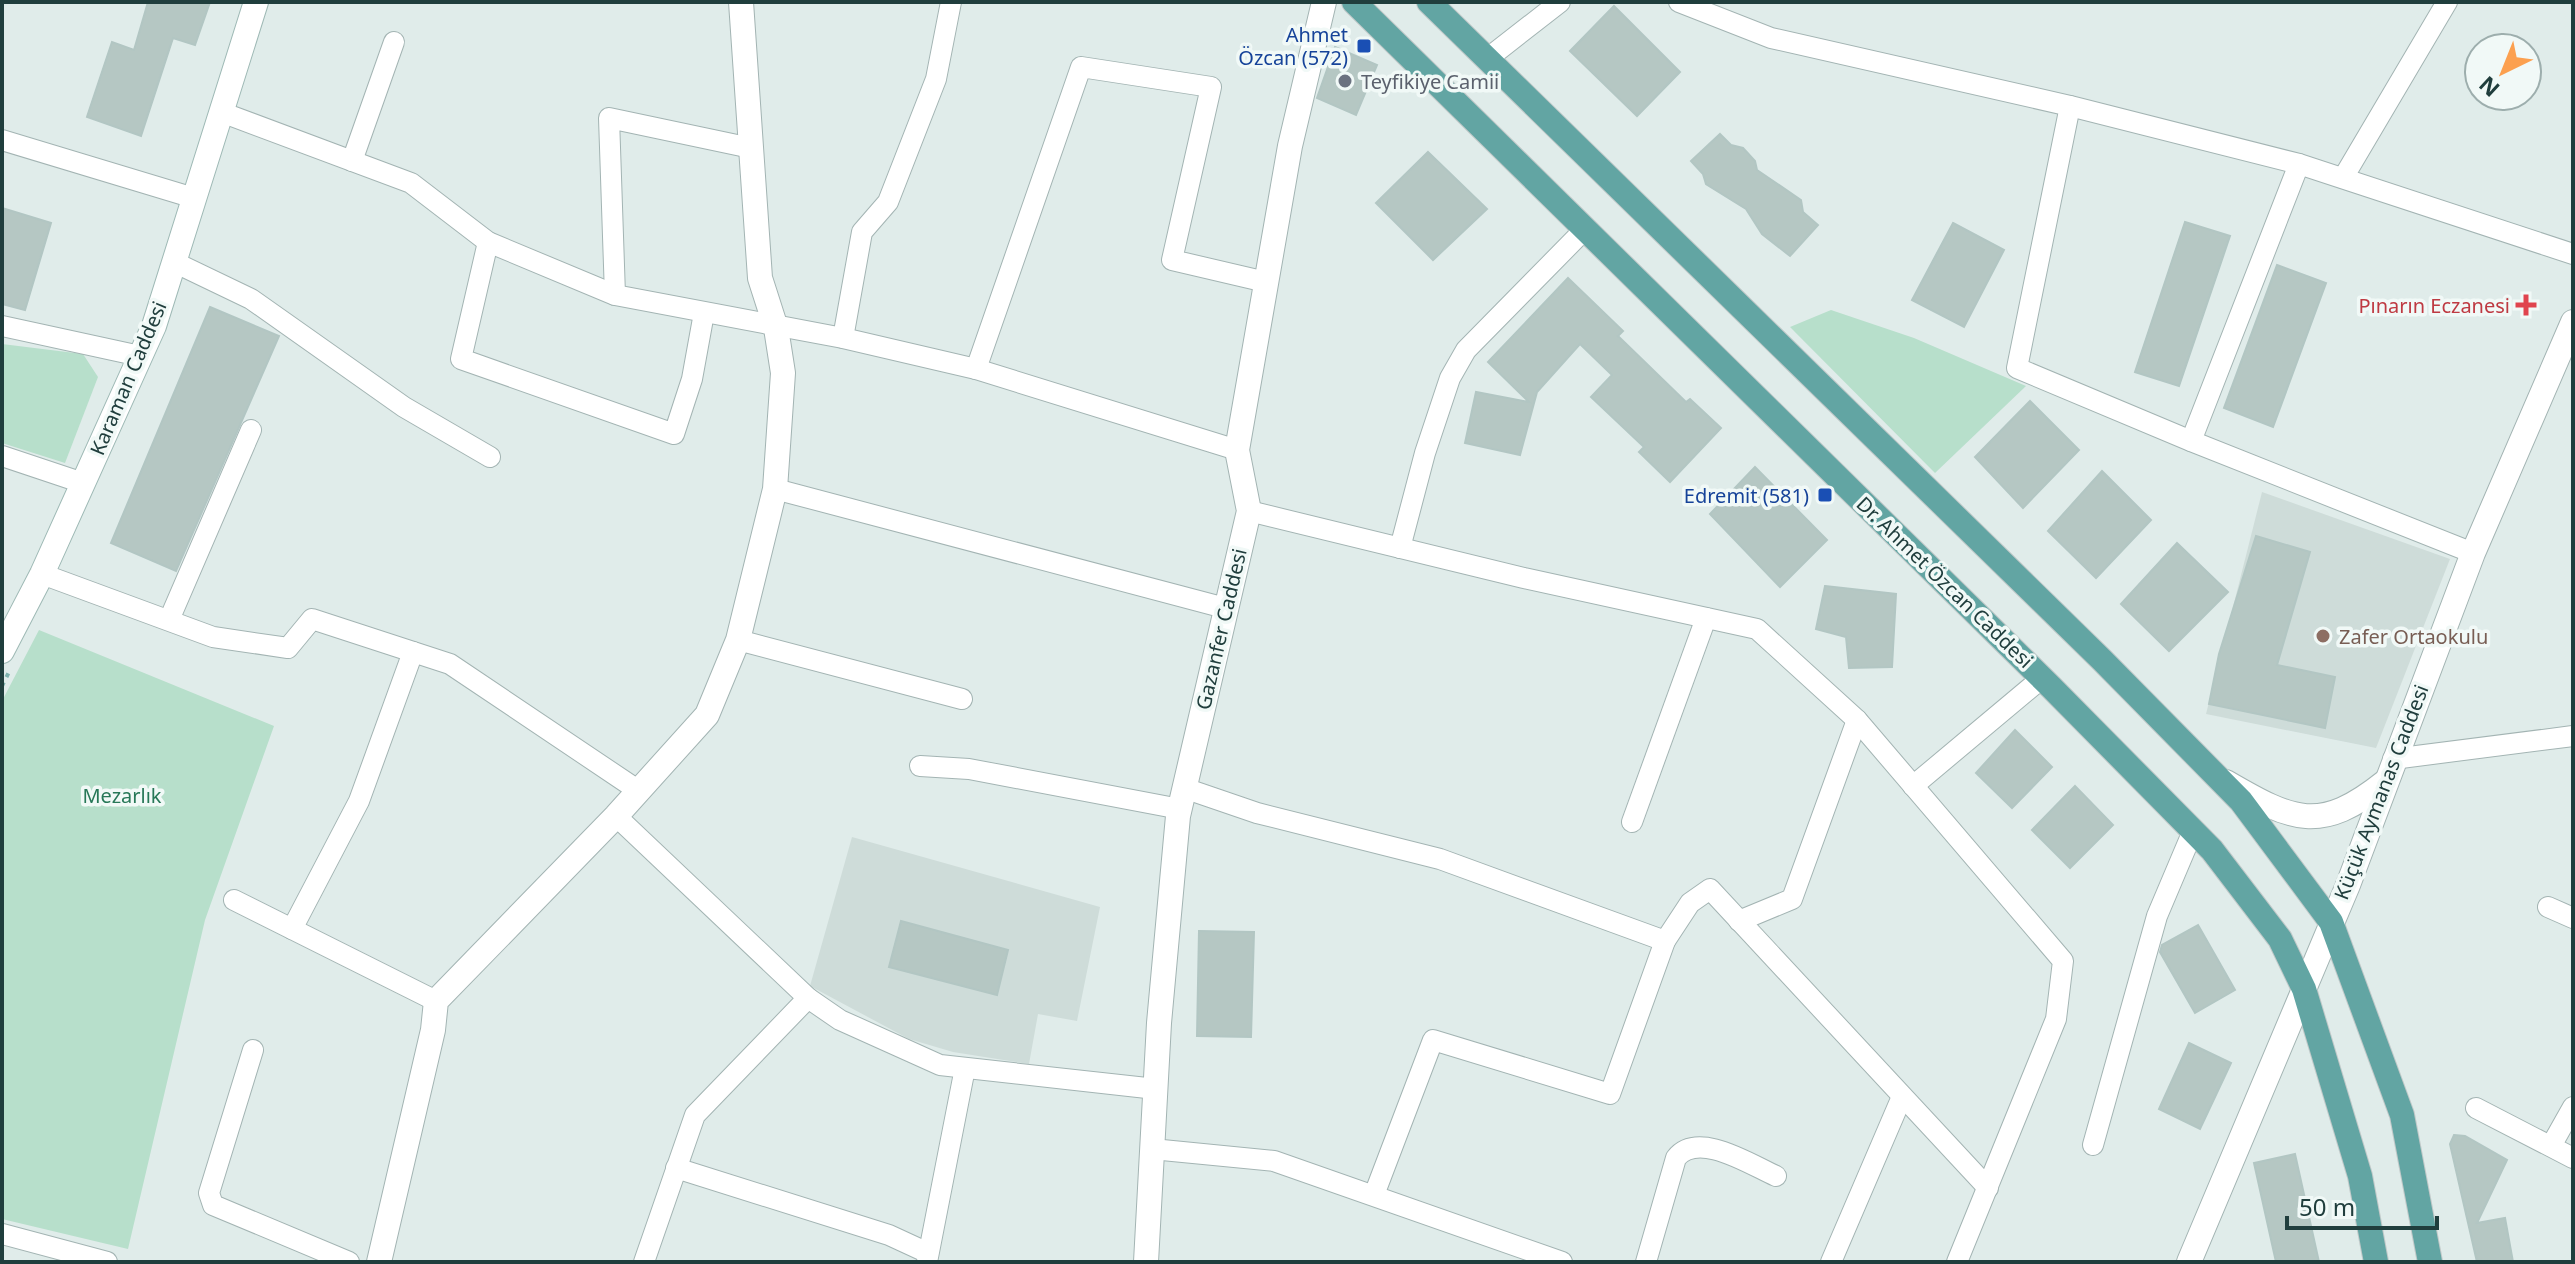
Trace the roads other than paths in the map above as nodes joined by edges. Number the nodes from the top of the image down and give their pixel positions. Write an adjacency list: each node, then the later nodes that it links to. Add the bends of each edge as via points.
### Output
1 (256, 2): 13 (street, Karaman Caddesi)
2 (741, 2): 15 (street)
3 (951, 2): 30 (street, via 936,79 888,202 862,232)
4 (1324, 2): 24 (street, Gazanfer Caddesi, via 1290,146)
5 (1354, 2): 20 (main road, Dr. Ahmet Özcan Caddesi)
6 (1429, 2): 11 (main road)
7 (1560, 2): 11 (street)
8 (1679, 2): 12 (street, via 1771,38)
9 (2447, 2): 18 (street)
10 (394, 42): 16 (street)
11 (1487, 59): 56 (main road)
12 (2070, 106): 17 (street); 34 (street, via 2017,368)
13 (221, 112): 16 (street); 19 (street, Karaman Caddesi)
14 (2, 140): 19 (street)
15 (751, 148): 25 (street, via 609,118); 29 (street, via 760,278)
16 (352, 161): 21 (street, via 411,183)
17 (2299, 164): 18 (street); 34 (street)
18 (2343, 178): 22 (street)
19 (194, 198): 23 (street, Karaman Caddesi)
20 (1585, 229): 41 (street, via 1466,350 1450,378 1425,453); 50 (main road, Dr. Ahmet Özcan Caddesi)
21 (488, 242): 25 (street); 26 (street, via 461,359 674,434 692,379)
22 (2573, 254)
23 (174, 262): 31 (street, Karaman Caddesi); 37 (street, via 251,299 404,407)
24 (1266, 282): 32 (street, via 1172,260 1211,87 1081,67); 35 (street, Gazanfer Caddesi)
25 (615, 295): 26 (street)
26 (704, 313): 29 (street)
27 (2573, 322): 42 (street, Küçük Aymanas Caddesi)
28 (2, 326): 31 (street)
29 (776, 328): 30 (street); 39 (street, via 783,373)
30 (843, 338): 32 (street)
31 (140, 356): 38 (street, Karaman Caddesi)
32 (976, 369): 35 (street)
33 (251, 430): 46 (street)
34 (2191, 441): 42 (street)
35 (1237, 450): 40 (street, Gazanfer Caddesi)
36 (2, 456): 38 (street)
37 (490, 457)
38 (83, 483): 43 (street, Karaman Caddesi)
39 (775, 489): 44 (street); 47 (street)
40 (1249, 511): 41 (street); 44 (street, Gazanfer Caddesi)
41 (1400, 548): 45 (street)
42 (2473, 553): 55 (street, Küçük Aymanas Caddesi)
43 (42, 574): 46 (street); 48 (street, Karaman Caddesi)
44 (1225, 608): 59 (street, Gazanfer Caddesi)
45 (1706, 618): 52 (street, via 1757,629); 61 (street)
46 (169, 620): 49 (street, via 213,637 288,648 312,619)
47 (738, 640): 51 (street); 58 (street, via 707,715)
48 (2, 651)
49 (413, 652): 58 (street, via 450,664); 68 (street, via 359,801)
50 (2042, 678): 57 (street); 62 (main road, Dr. Ahmet Özcan Caddesi)
51 (962, 699)
52 (1857, 720): 57 (street); 66 (street, via 1792,899)
53 (2573, 736): 55 (street)
54 (920, 766): 59 (street)
55 (2389, 770): 56 (street, via 2339,812 2307,818 2271,808); 67 (street, Küçük Aymanas Caddesi)
56 (2219, 779): 67 (main road)
57 (1913, 786): 85 (street, via 2063,961 2056,1019)
58 (639, 791): 60 (street)
59 (1182, 798): 69 (street, via 1440,859); 75 (street, Gazanfer Caddesi)
60 (616, 816): 71 (street); 72 (street)
61 (1632, 822)
62 (2193, 831): 70 (main road, Dr. Ahmet Özcan Caddesi, via 2280,939); 79 (street, via 2157,916)
63 (234, 900): 68 (street)
64 (2548, 907): 65 (street)
65 (2573, 918)
66 (1739, 921): 69 (street, via 1710,889 1690,903); 76 (street)
67 (2331, 922): 70 (street, Küçük Aymanas Caddesi); 101 (main road, via 2402,1115)
68 (292, 929): 72 (street)
69 (1665, 941): 86 (street, via 1610,1094 1433,1040)
70 (2304, 989): 99 (street, Küçük Aymanas Caddesi); 100 (main road, Dr. Ahmet Özcan Caddesi, via 2360,1176)
71 (808, 998): 74 (street, via 840,1020 940,1065); 83 (street, via 695,1115)
72 (436, 1001): 92 (street)
73 (253, 1050): 91 (street, via 209,1193 213,1205)
74 (965, 1068): 75 (street); 89 (street)
75 (1156, 1089): 81 (street, Gazanfer Caddesi)
76 (1901, 1099): 85 (street); 97 (street)
77 (2573, 1107): 80 (street)
78 (2476, 1108): 80 (street)
79 (2093, 1145)
80 (2551, 1146): 82 (street)
81 (1152, 1149): 86 (street, via 1274,1161); 94 (street, Gazanfer Caddesi)
82 (2573, 1158)
83 (676, 1168): 89 (street, via 889,1235); 93 (street)
84 (1776, 1176): 96 (street, via 1712,1149 1682,1150)
85 (1988, 1188): 98 (street)
86 (1374, 1195): 88 (street)
87 (2, 1234): 90 (street)
88 (1522, 1255): 95 (street)
89 (928, 1258)
90 (107, 1262)
91 (349, 1262)
92 (379, 1262)
93 (644, 1262)
94 (1146, 1262)
95 (1562, 1262)
96 (1646, 1262)
97 (1831, 1262)
98 (1957, 1262)
99 (2189, 1262)
100 (2376, 1262)
101 (2430, 1262)

